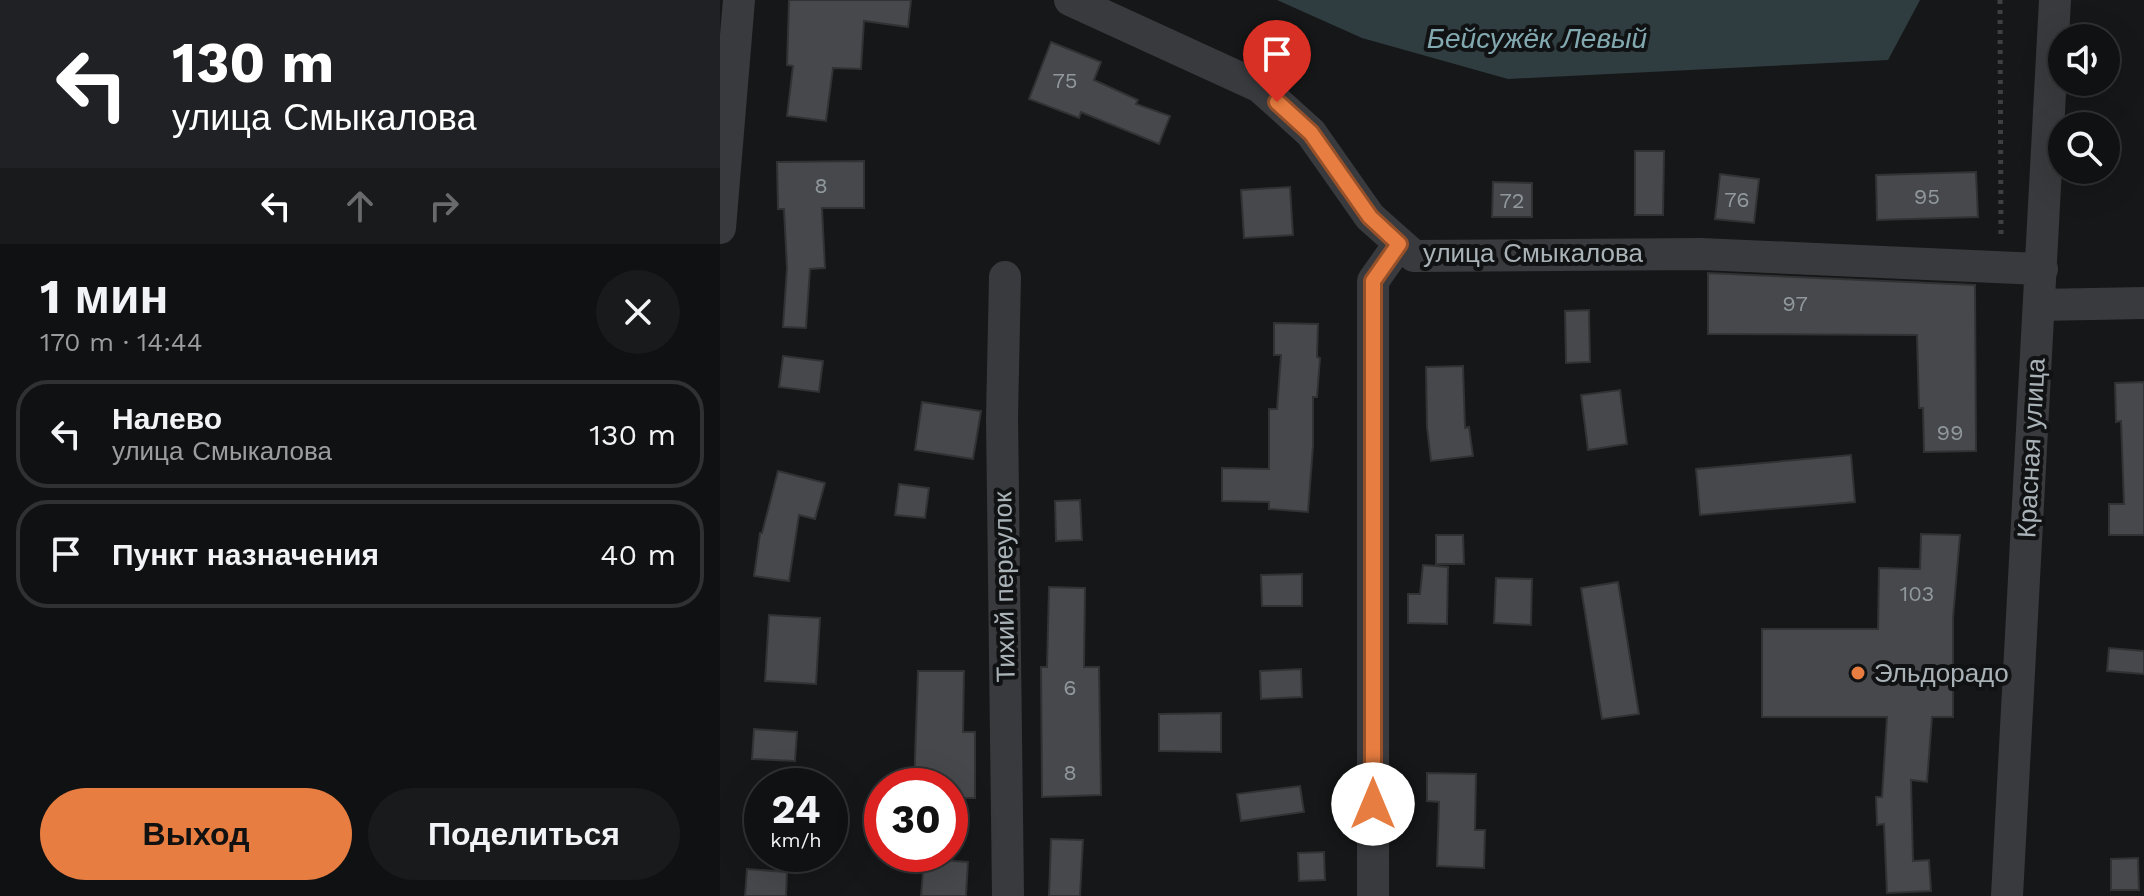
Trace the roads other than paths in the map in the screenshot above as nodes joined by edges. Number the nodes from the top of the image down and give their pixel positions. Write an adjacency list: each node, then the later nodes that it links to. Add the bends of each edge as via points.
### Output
1 (739, 0): 4 (street)
2 (1070, 0): 5 (street, улица Смыкалова, via 1260,87 1311,133 1370,217)
3 (2055, 0): 6 (street, Красная улица)
4 (720, 228)
5 (1399, 244): 6 (street, улица Смыкалова, via 1414,256 1701,254); 11 (street, via 1373,281)
6 (2042, 269): 9 (street, Красная улица)
7 (1005, 277): 10 (street, Тихий переулок)
8 (2144, 303): 9 (street)
9 (2039, 305): 12 (street, Красная улица)
10 (1008, 896)
11 (1373, 896)
12 (2007, 896)

